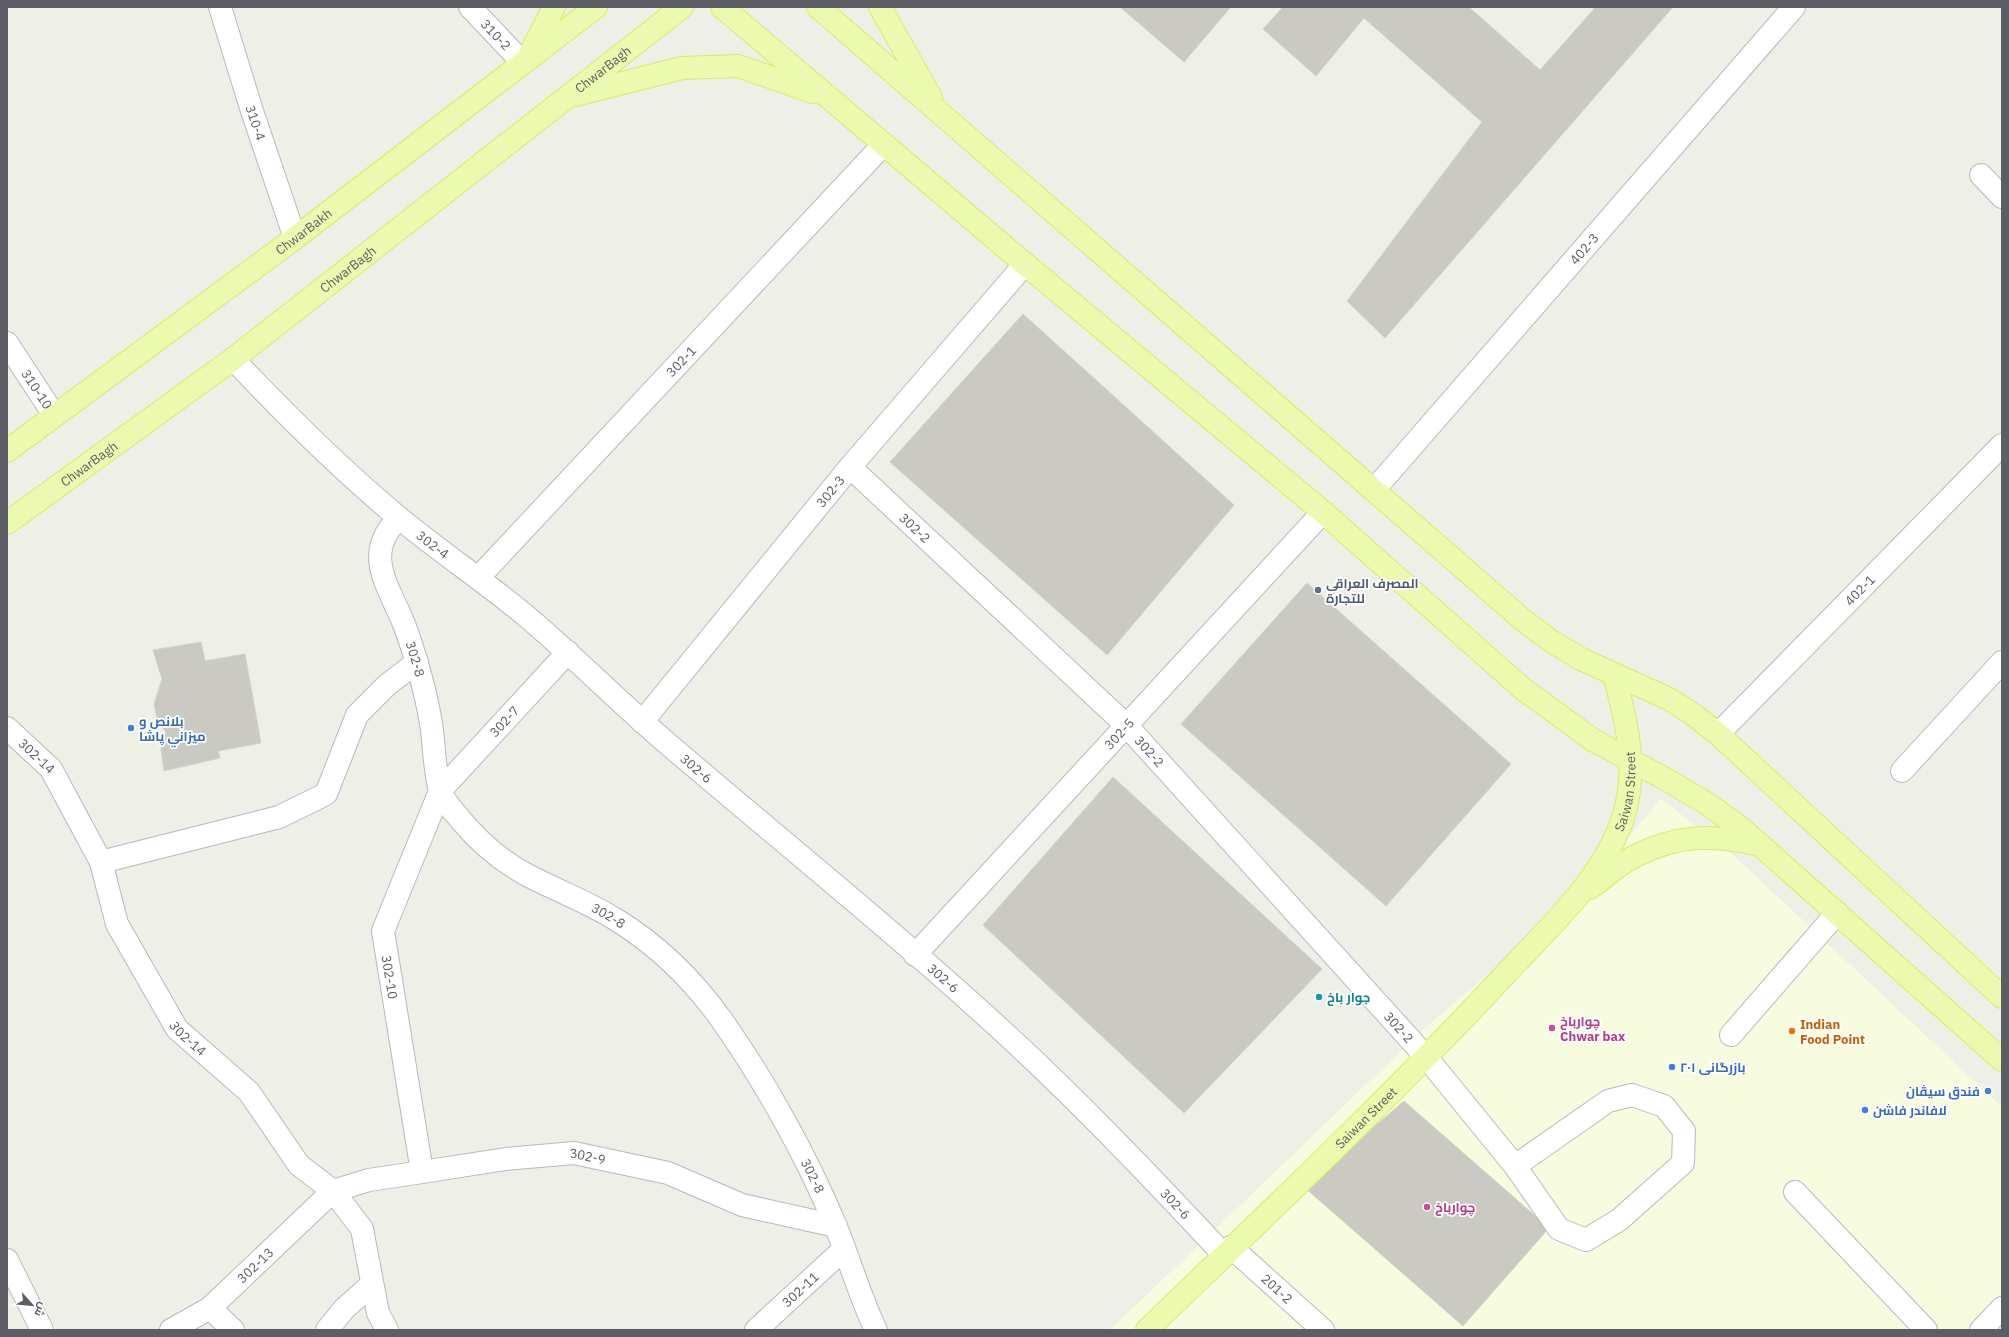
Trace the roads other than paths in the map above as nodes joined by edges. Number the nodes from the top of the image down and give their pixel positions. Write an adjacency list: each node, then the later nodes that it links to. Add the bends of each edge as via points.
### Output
1 (220, 7): 17 (street, 310-4)
2 (470, 7): 10 (street, 310-2)
3 (554, 7): 10 (main road)
4 (596, 7): 10 (main road, ChwarBakh)
5 (682, 7): 11 (main road, ChwarBagh)
6 (722, 7): 12 (main road)
7 (818, 7): 13 (main road)
8 (880, 7): 13 (main road)
9 (1794, 7): 25 (street, 402-3)
10 (525, 60): 17 (main road, ChwarBakh)
11 (566, 97): 12 (main road, via 682,68 738,66); 20 (main road, ChwarBagh)
12 (828, 98): 14 (main road)
13 (938, 111): 25 (main road)
14 (883, 145): 18 (main road); 29 (street, 302-1)
15 (1982, 175): 16 (street)
16 (2002, 197)
17 (295, 238): 21 (main road, ChwarBakh)
18 (1025, 264): 24 (street, 302-3); 26 (main road)
19 (7, 344): 21 (street, 310-10)
20 (232, 359): 27 (street, 302-4, via 285,415); 28 (main road, ChwarBagh)
21 (54, 415): 23 (main road, ChwarBakh)
22 (2002, 446): 37 (street, 402-1)
23 (7, 451)
24 (850, 467): 34 (street, 302-3); 35 (street, 302-2)
25 (1374, 490): 33 (main road, via 1523,620 1551,641)
26 (1323, 512): 35 (street, 302-5); 38 (main road, via 1523,689 1593,740)
27 (399, 518): 29 (street, 302-4); 31 (street, 302-8, via 382,539 380,566)
28 (7, 522)
29 (478, 578): 30 (street, 302-4)
30 (568, 652): 34 (street, 302-4); 40 (street, 302-7)
31 (418, 662): 40 (street, 302-8, via 428,705); 42 (street, via 387,685 357,715 326,794 279,817)
32 (2002, 662): 39 (street)
33 (1614, 675): 37 (main road, via 1642,685 1669,699); 38 (main road, Saiwan Street, via 1622,703)
34 (642, 722): 45 (street, 302-6)
35 (1126, 725): 45 (street, 302-5); 48 (street, 302-2)
36 (7, 728): 42 (street, 302-14, via 51,769)
37 (1718, 734): 46 (main road)
38 (1631, 761): 41 (main road, via 1706,803); 43 (main road, Saiwan Street, via 1629,791 1622,820 1611,847)
39 (1902, 771)
40 (440, 791): 51 (street, 302-10, via 383,931); 54 (street, 302-8, via 470,831 494,853 531,877 587,902 617,920 647,941 698,990 721,1019 763,1085 802,1155)
41 (1761, 845): 43 (main road, Saiwan Street, via 1729,838 1696,837 1664,844 1633,857); 44 (main road)
42 (101, 862): 52 (street, 302-14, via 117,924 177,1029 249,1092 299,1166)
43 (1577, 897): 48 (main road, Saiwan Street)
44 (1837, 913): 47 (street); 49 (main road)
45 (915, 955): 56 (street, 302-6, via 1075,1100)
46 (2002, 997)
47 (1731, 1035)
48 (1427, 1058): 50 (street, 302-2); 56 (main road, Saiwan Street)
49 (2002, 1060)
50 (1515, 1166): 50 (street, 302-2, via 1608,1101 1632,1095 1664,1106 1684,1131 1683,1163 1619,1220 1586,1240 1560,1230)
51 (422, 1172): 52 (street, 302-9, via 369,1180); 54 (street, 302-9, via 506,1159 574,1153 668,1173 742,1205)
52 (333, 1191): 58 (street, 302-14, via 362,1229); 60 (street, 302-13)
53 (1795, 1192): 71 (street)
54 (836, 1226): 55 (street, 302-8)
55 (844, 1249): 62 (street, 302-8); 68 (street, 302-11)
56 (1228, 1251): 69 (main road, Saiwan Street); 70 (street, 201-2)
57 (7, 1260): 59 (street)
58 (372, 1284): 66 (street, via 344,1309); 67 (street, 302-14, via 378,1313)
59 (15, 1297): 63 (street)
60 (210, 1308): 64 (street, 302-13); 65 (street)
61 (2002, 1308): 72 (street)
62 (871, 1327)
63 (42, 1330)
64 (171, 1330)
65 (233, 1330)
66 (327, 1330)
67 (387, 1330)
68 (756, 1330)
69 (1147, 1330)
70 (1323, 1330)
71 (1926, 1330)
72 (1981, 1330)

